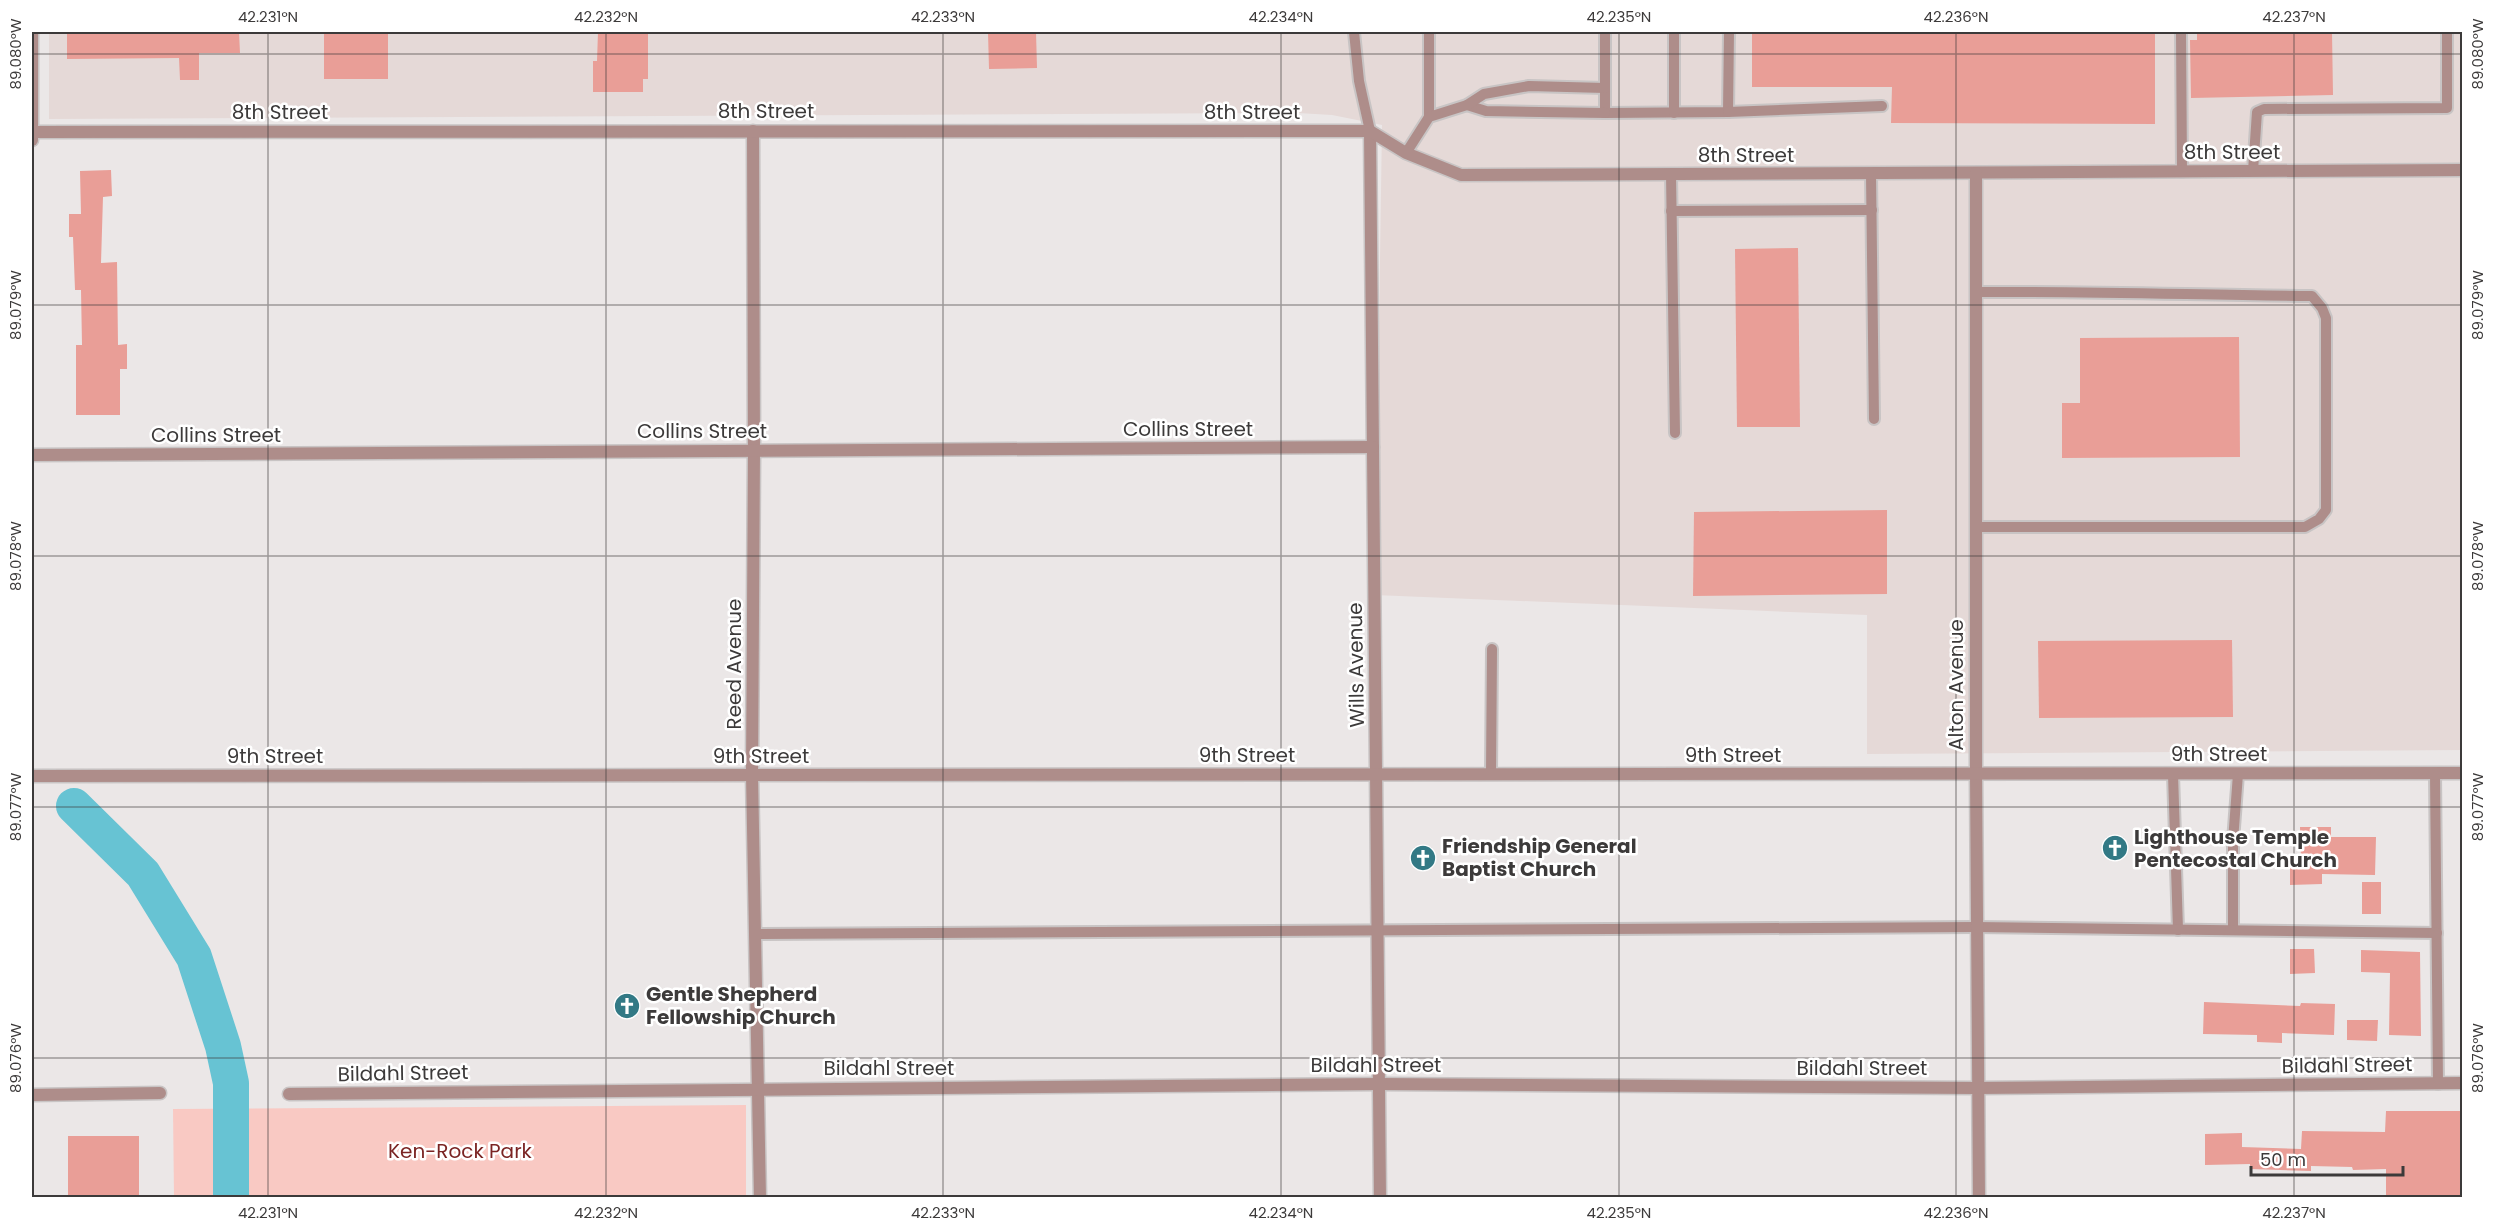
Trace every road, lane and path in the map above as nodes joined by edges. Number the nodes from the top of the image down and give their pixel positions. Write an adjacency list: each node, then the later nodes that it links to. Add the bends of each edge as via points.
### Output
1 (32, 32): 18 (street)
2 (1354, 32): 17 (lane)
3 (1429, 32): 15 (lane)
4 (1605, 32): 9 (lane)
5 (1674, 32): 14 (lane)
6 (1729, 32): 12 (lane)
7 (2181, 32): 23 (lane)
8 (2447, 32): 22 (lane, via 2447,108 2264,109 2257,112)
9 (1605, 88): 10 (lane, via 1529,86 1484,94); 13 (lane)
10 (1467, 105): 13 (lane, via 1486,111); 15 (lane)
11 (1882, 106): 12 (lane)
12 (1728, 112): 14 (lane)
13 (1605, 113): 14 (lane)
14 (1674, 113)
15 (1429, 117): 20 (lane)
16 (753, 131): 17 (street, 8th Street); 18 (street, 8th Street); 33 (street, Reed Avenue)
17 (1370, 131): 20 (street, 8th Street); 32 (street, Wills Avenue)
18 (32, 132): 19 (street)
19 (32, 140)
20 (1406, 153): 25 (street, 8th Street, via 1461,175)
21 (2463, 170): 22 (street, 8th Street)
22 (2253, 171): 23 (street, 8th Street)
23 (2182, 172): 24 (street, 8th Street)
24 (1976, 173): 26 (street, 8th Street); 29 (street, Alton Avenue)
25 (1671, 174): 26 (street, 8th Street); 28 (lane)
26 (1871, 174): 27 (lane)
27 (1872, 210): 28 (lane); 30 (lane)
28 (1671, 211): 31 (lane)
29 (1976, 291): 35 (street, Alton Avenue); 35 (lane, via 2312,296 2326,318 2325,510 2319,519 2305,527)
30 (1874, 419)
31 (1675, 433)
32 (1373, 447): 33 (street, Collins Street); 44 (street, Wills Avenue)
33 (754, 451): 34 (street, Collins Street); 43 (street, Reed Avenue)
34 (32, 455)
35 (1976, 527): 40 (street, Alton Avenue)
36 (1492, 649): 39 (lane)
37 (2435, 773): 38 (street, 9th Street); 42 (street, 9th Street); 51 (lane)
38 (2463, 773)
39 (1491, 774): 40 (street, 9th Street); 44 (street, 9th Street)
40 (1976, 774): 41 (street, 9th Street); 46 (street, Alton Avenue)
41 (2173, 774): 42 (street, 9th Street); 48 (lane)
42 (2238, 774): 49 (lane)
43 (752, 775): 44 (street, 9th Street); 45 (street, 9th Street); 50 (street, Reed Avenue)
44 (1376, 775): 47 (street, Wills Avenue)
45 (32, 776)
46 (1976, 927): 47 (lane); 48 (lane); 55 (street, Alton Avenue)
47 (1378, 930): 50 (lane); 54 (street, Wills Avenue)
48 (2178, 930): 49 (lane)
49 (2233, 930): 51 (lane)
50 (755, 933): 56 (street, Reed Avenue)
51 (2437, 933): 52 (lane)
52 (2438, 1083): 53 (street, Bildahl Street); 55 (street, Bildahl Street)
53 (2463, 1083)
54 (1379, 1084): 55 (street, Bildahl Street); 56 (street, Bildahl Street); 61 (street, Wills Avenue)
55 (1977, 1088): 62 (street, Alton Avenue)
56 (758, 1089): 58 (street, Bildahl Street); 60 (street, Reed Avenue)
57 (160, 1093): 59 (street)
58 (289, 1094)
59 (32, 1095)
60 (760, 1197)
61 (1380, 1197)
62 (1979, 1197)

